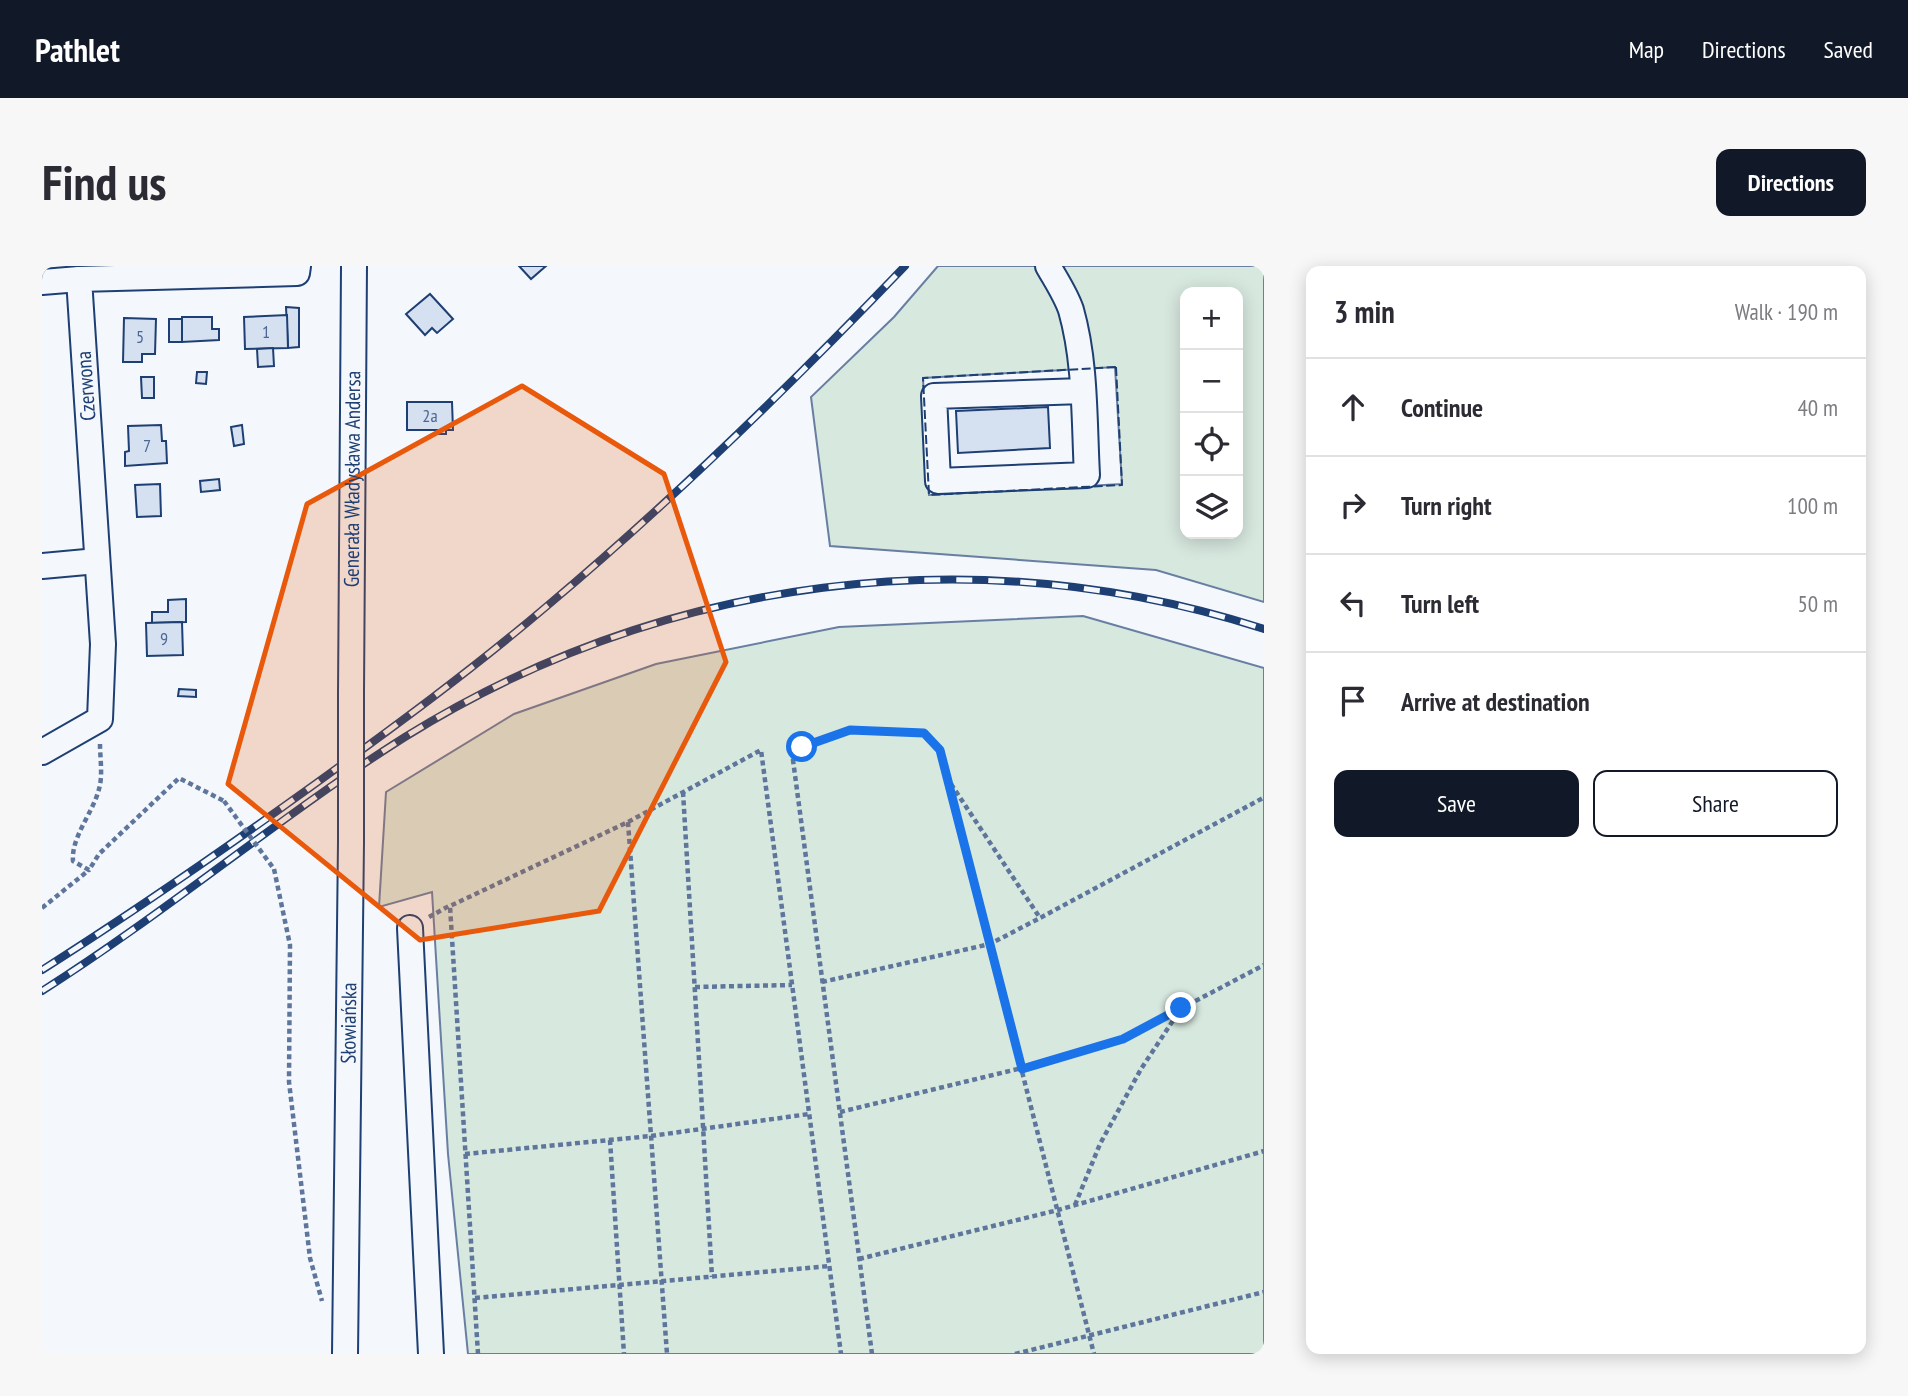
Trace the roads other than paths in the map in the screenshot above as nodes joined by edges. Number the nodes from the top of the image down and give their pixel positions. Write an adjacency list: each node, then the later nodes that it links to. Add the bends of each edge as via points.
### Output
1 (298, 266): 4 (street, Czerwona, via 297,273)
2 (354, 266): 8 (street, Generała Władysława Andersa)
3 (1048, 266): 5 (street, via 1070,309)
4 (61, 277): 6 (street, Czerwona)
5 (1083, 391): 5 (street, via 1087,475 938,481 934,397)
6 (97, 561): 7 (street); 9 (street, Czerwona, via 103,643 100,719)
7 (42, 566)
8 (351, 693): 11 (street, Słowiańska, bridge)
9 (42, 752)
10 (410, 928): 12 (street)
11 (345, 1354)
12 (431, 1354)

